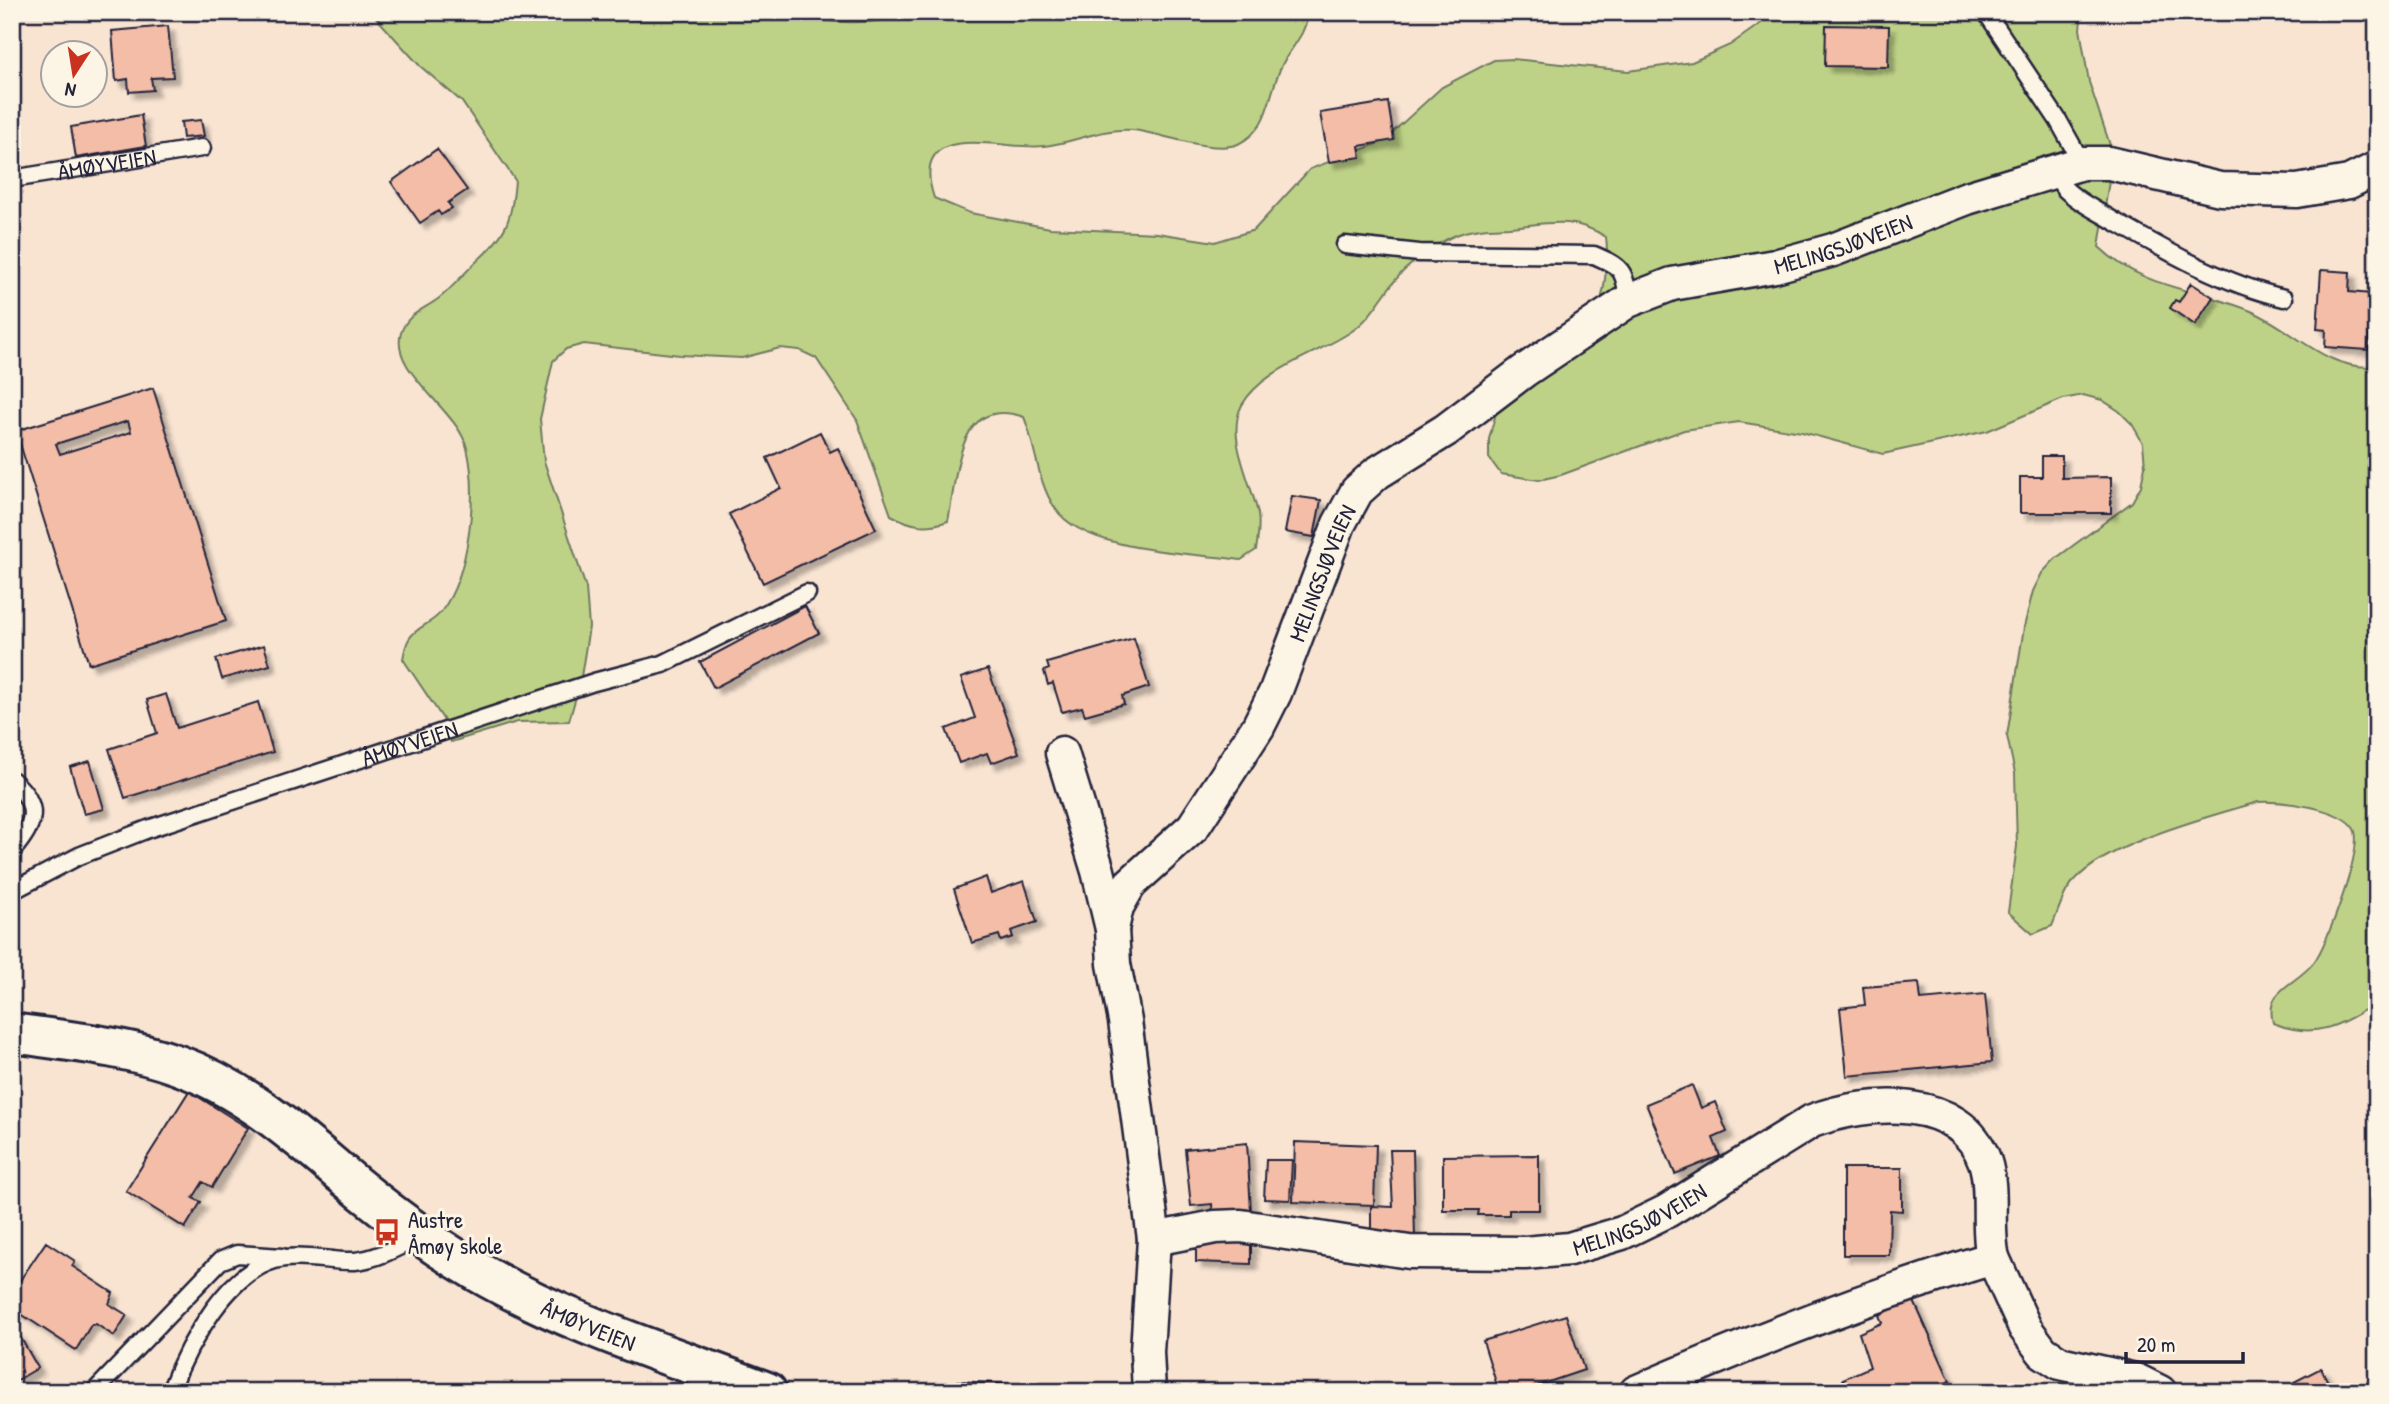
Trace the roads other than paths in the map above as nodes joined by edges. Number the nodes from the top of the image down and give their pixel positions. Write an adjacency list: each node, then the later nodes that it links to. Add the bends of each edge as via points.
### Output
1 (1986, 12): 3 (lane, via 2058,120)
2 (202, 148): 5 (lane, ÅMØYVEIEN)
3 (2068, 167): 4 (street, MELINGSJØVEIEN, via 2109,163 2220,188 2297,191 2349,182); 7 (lane, via 2064,187 2080,201 2217,276); 8 (street, MELINGSJØVEIEN, via 1967,198 1833,250 1775,266 1672,284)
4 (2377, 168)
5 (12, 179)
6 (1345, 245): 8 (lane, via 1419,253 1594,255 1618,265 1625,277)
7 (2284, 298)
8 (1628, 301): 14 (street, MELINGSJØVEIEN, via 1357,491 1339,524 1258,727 1193,827 1130,884 1117,907)
9 (807, 593): 13 (lane, ÅMØYVEIEN, via 663,664 594,682 148,829 79,856)
10 (1062, 753): 14 (street, MELINGSJØVEIEN)
11 (12, 780): 12 (lane, via 29,799 33,812 29,830)
12 (12, 851)
13 (12, 891)
14 (1112, 929): 17 (street, MELINGSJØVEIEN)
15 (12, 1033): 16 (main road, ÅMØYVEIEN, via 141,1054 222,1085 313,1147)
16 (420, 1236): 18 (lane, via 356,1261); 22 (main road, ÅMØYVEIEN, via 530,1299)
17 (1154, 1239): 19 (street, MELINGSJØVEIEN, via 1241,1226 1409,1252 1569,1249 1622,1233 1667,1211 1812,1121 1838,1111 1882,1105 1935,1113 1974,1138 1986,1164); 23 (street, MELINGSJØVEIEN)
18 (284, 1258): 20 (lane, via 237,1254 220,1261); 21 (lane, via 260,1266 214,1310 181,1363)
19 (1993, 1258): 24 (street, via 1916,1281 1724,1353); 25 (street, MELINGSJØVEIEN, via 2025,1328 2043,1352 2060,1363 2136,1380)
20 (94, 1392)
21 (170, 1392)
22 (767, 1392)
23 (1149, 1392)
24 (1636, 1392)
25 (2160, 1392)

